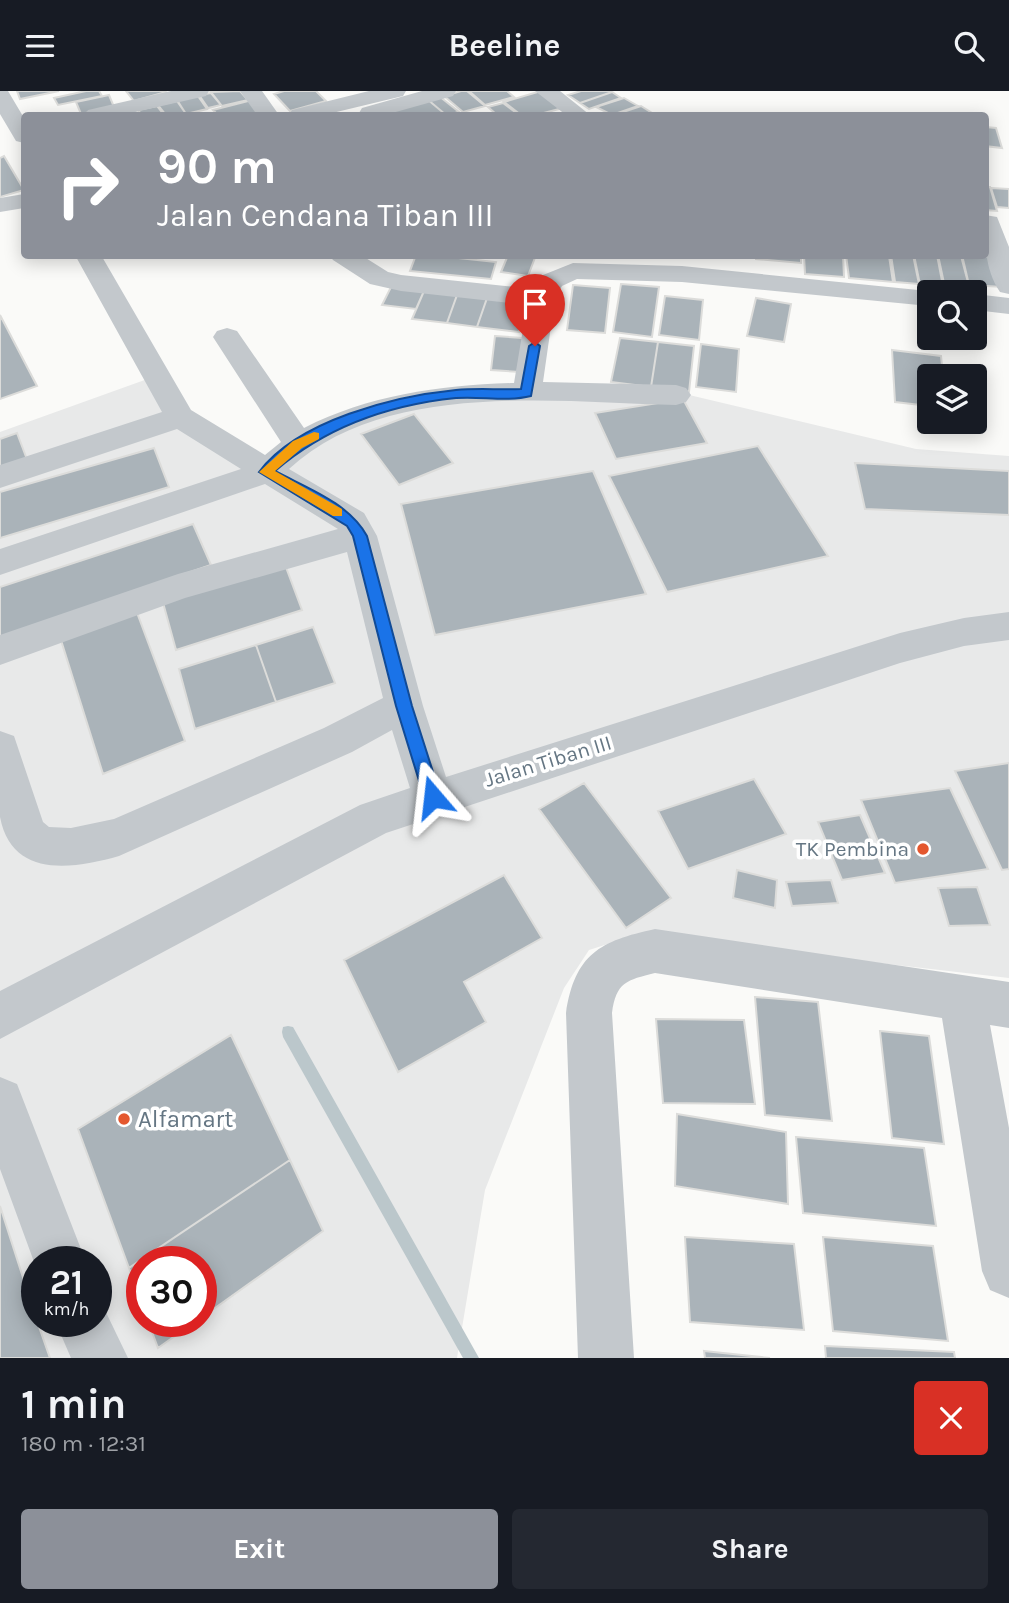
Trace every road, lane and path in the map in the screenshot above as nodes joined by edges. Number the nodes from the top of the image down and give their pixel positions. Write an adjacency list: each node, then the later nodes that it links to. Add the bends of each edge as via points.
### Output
1 (198, 91): 7 (street)
2 (251, 91): 9 (street)
3 (395, 91): 10 (street)
4 (445, 91): 11 (street)
5 (546, 91): 12 (street)
6 (0, 96): 13 (street)
7 (116, 100): 8 (street)
8 (100, 112)
9 (266, 112)
10 (312, 112)
11 (372, 112)
12 (570, 112)
13 (21, 130)
14 (21, 202): 15 (street)
15 (0, 205)
16 (994, 222): 21 (street)
17 (90, 259): 29 (street)
18 (348, 259): 23 (street, via 367,272 401,283)
19 (701, 259): 20 (street)
20 (682, 274): 22 (street); 23 (street, via 573,271 552,281)
21 (1009, 286)
22 (917, 297)
23 (542, 298): 27 (street)
24 (987, 304): 25 (street)
25 (1009, 306)
26 (227, 337): 30 (street)
27 (527, 393): 28 (street); 30 (street, via 456,394 375,409)
28 (676, 395)
29 (180, 417): 31 (street); 32 (street)
30 (298, 445): 31 (street)
31 (266, 472): 33 (street, via 323,502 352,522); 34 (street)
32 (0, 477)
33 (360, 536): 36 (street, via 130,604); 37 (street)
34 (0, 562)
35 (1009, 626): 39 (street, Jalan Tiban III, via 900,648)
36 (0, 650)
37 (404, 706): 38 (street, via 131,832 85,846 46,846 26,834); 39 (street)
38 (0, 748)
39 (433, 797): 41 (street, Jalan Tiban III, via 322,844)
40 (985, 1002): 44 (street); 47 (street, via 655,951 621,958 603,970 590,993 589,1013)
41 (0, 1017)
42 (0, 1101): 43 (street)
43 (54, 1246)
44 (1009, 1271)
45 (90, 1337): 46 (street)
46 (100, 1358)
47 (606, 1358)

